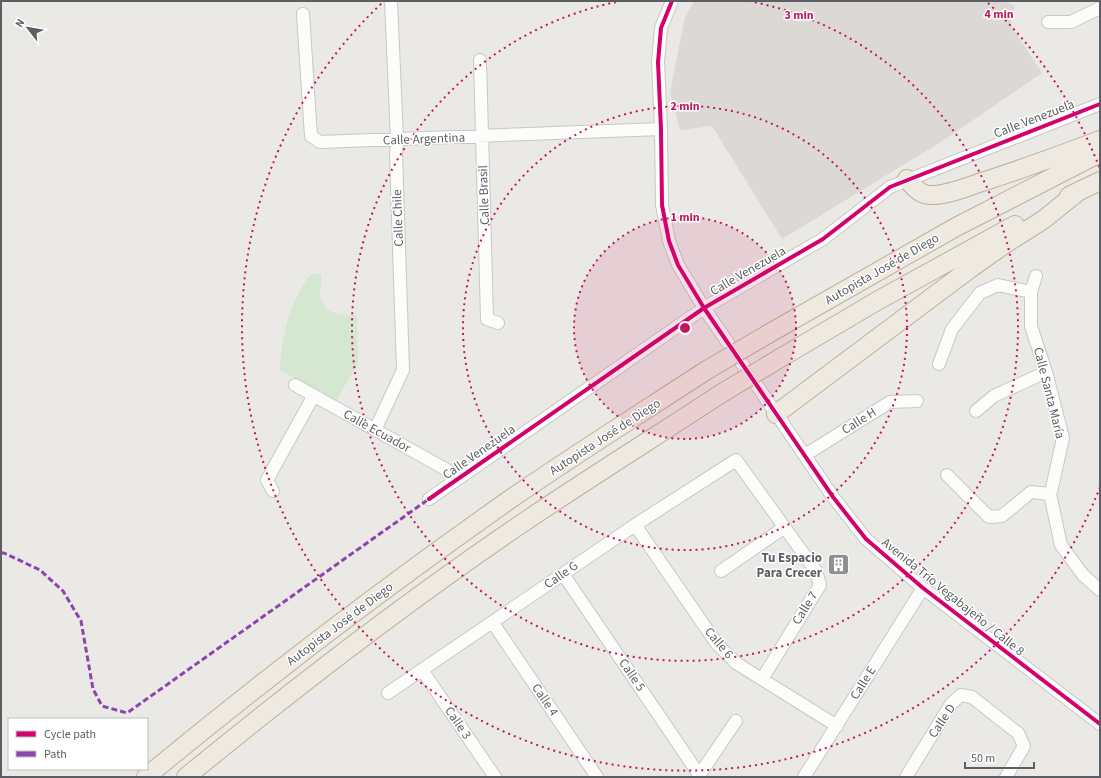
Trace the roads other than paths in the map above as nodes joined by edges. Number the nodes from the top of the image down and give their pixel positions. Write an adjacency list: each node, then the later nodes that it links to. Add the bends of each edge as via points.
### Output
1 (391, 1): 10 (street, Calle Chile)
2 (672, 1): 8 (street, Avenida Trío Vegabajeño / Calle 8, via 661,28 658,62)
3 (1100, 8): 5 (street, via 1072,22)
4 (303, 14): 10 (street, Calle Argentina, via 311,136 320,142)
5 (1048, 22)
6 (480, 60): 9 (street, Calle Brasil)
7 (1100, 104): 13 (street, Calle Venezuela)
8 (661, 129): 9 (street, Calle Argentina); 18 (street, Avenida Trío Vegabajeño / Calle 8, via 662,205 669,242 678,265)
9 (482, 136): 10 (street, Calle Argentina); 19 (street, Calle Brasil, via 487,319)
10 (397, 140): 27 (street, Calle Chile, via 403,370)
11 (1100, 140): 13 (highway, via 1038,164 939,194 924,194)
12 (1100, 153): 49 (highway, Autopista José de Diego, bridge, via 950,231 707,370 510,500 408,573 316,640)
13 (907, 180): 18 (street, Calle Venezuela, via 890,187 823,239)
14 (1100, 181): 15 (highway, Autopista José de Diego)
15 (1079, 191): 26 (highway, via 1044,220 971,268); 50 (highway, Autopista José de Diego, bridge, via 903,286 782,357 530,518 325,667)
16 (1036, 276): 17 (street, Calle Santa María)
17 (1031, 292): 20 (street, via 998,285 980,293 952,329); 21 (street, Calle Santa María, via 1031,326)
18 (704, 308): 26 (street, Avenida Trío Vegabajeño / Calle 8); 31 (street, Calle Venezuela)
19 (498, 323)
20 (939, 364)
21 (1046, 372): 25 (street, via 994,396); 33 (street, Calle Santa María, via 1062,438)
22 (295, 385): 23 (street, Calle Ecuador)
23 (314, 396): 27 (street, Calle Ecuador); 32 (street, via 267,480)
24 (917, 401): 28 (street, Calle H, via 890,402)
25 (976, 411)
26 (776, 414): 28 (street, Avenida Trío Vegabajeño / Calle 8)
27 (375, 430): 31 (street, Calle Ecuador, via 448,470)
28 (805, 455): 39 (street, Avenida Trío Vegabajeño / Calle 8, via 833,497 866,539)
29 (736, 460): 35 (street, Calle G); 36 (street, Calle 7)
30 (947, 475): 33 (street, via 989,517 1002,516 1031,492)
31 (455, 481): 34 (street, Calle Venezuela)
32 (273, 491)
33 (1050, 494): 40 (street, Calle Santa María, via 1061,545 1083,575)
34 (430, 499)
35 (635, 525): 38 (street, Calle G); 43 (street, Calle 6, via 717,644 736,663)
36 (785, 527): 37 (street); 43 (street, Calle 7, via 816,571 820,585)
37 (721, 570)
38 (563, 574): 41 (street, Calle G); 48 (street, Calle 5)
39 (923, 588): 46 (street, Avenida Trío Vegabajeño / Calle 8); 47 (street, Calle E)
40 (1100, 590)
41 (493, 623): 42 (street, Calle G); 52 (street, Calle 4)
42 (422, 670): 44 (street, Calle G); 51 (street, Calle 3)
43 (762, 679): 47 (street, Calle 6)
44 (388, 693)
45 (736, 721): 48 (street)
46 (1100, 724)
47 (837, 726): 53 (street, Calle E)
48 (699, 776)
49 (146, 777)
50 (186, 777)
51 (495, 777)
52 (597, 777)
53 (804, 777)
54 (906, 777): 55 (street, Calle D, via 951,704 961,696 972,697 1018,733 1024,746)
55 (1006, 777)

